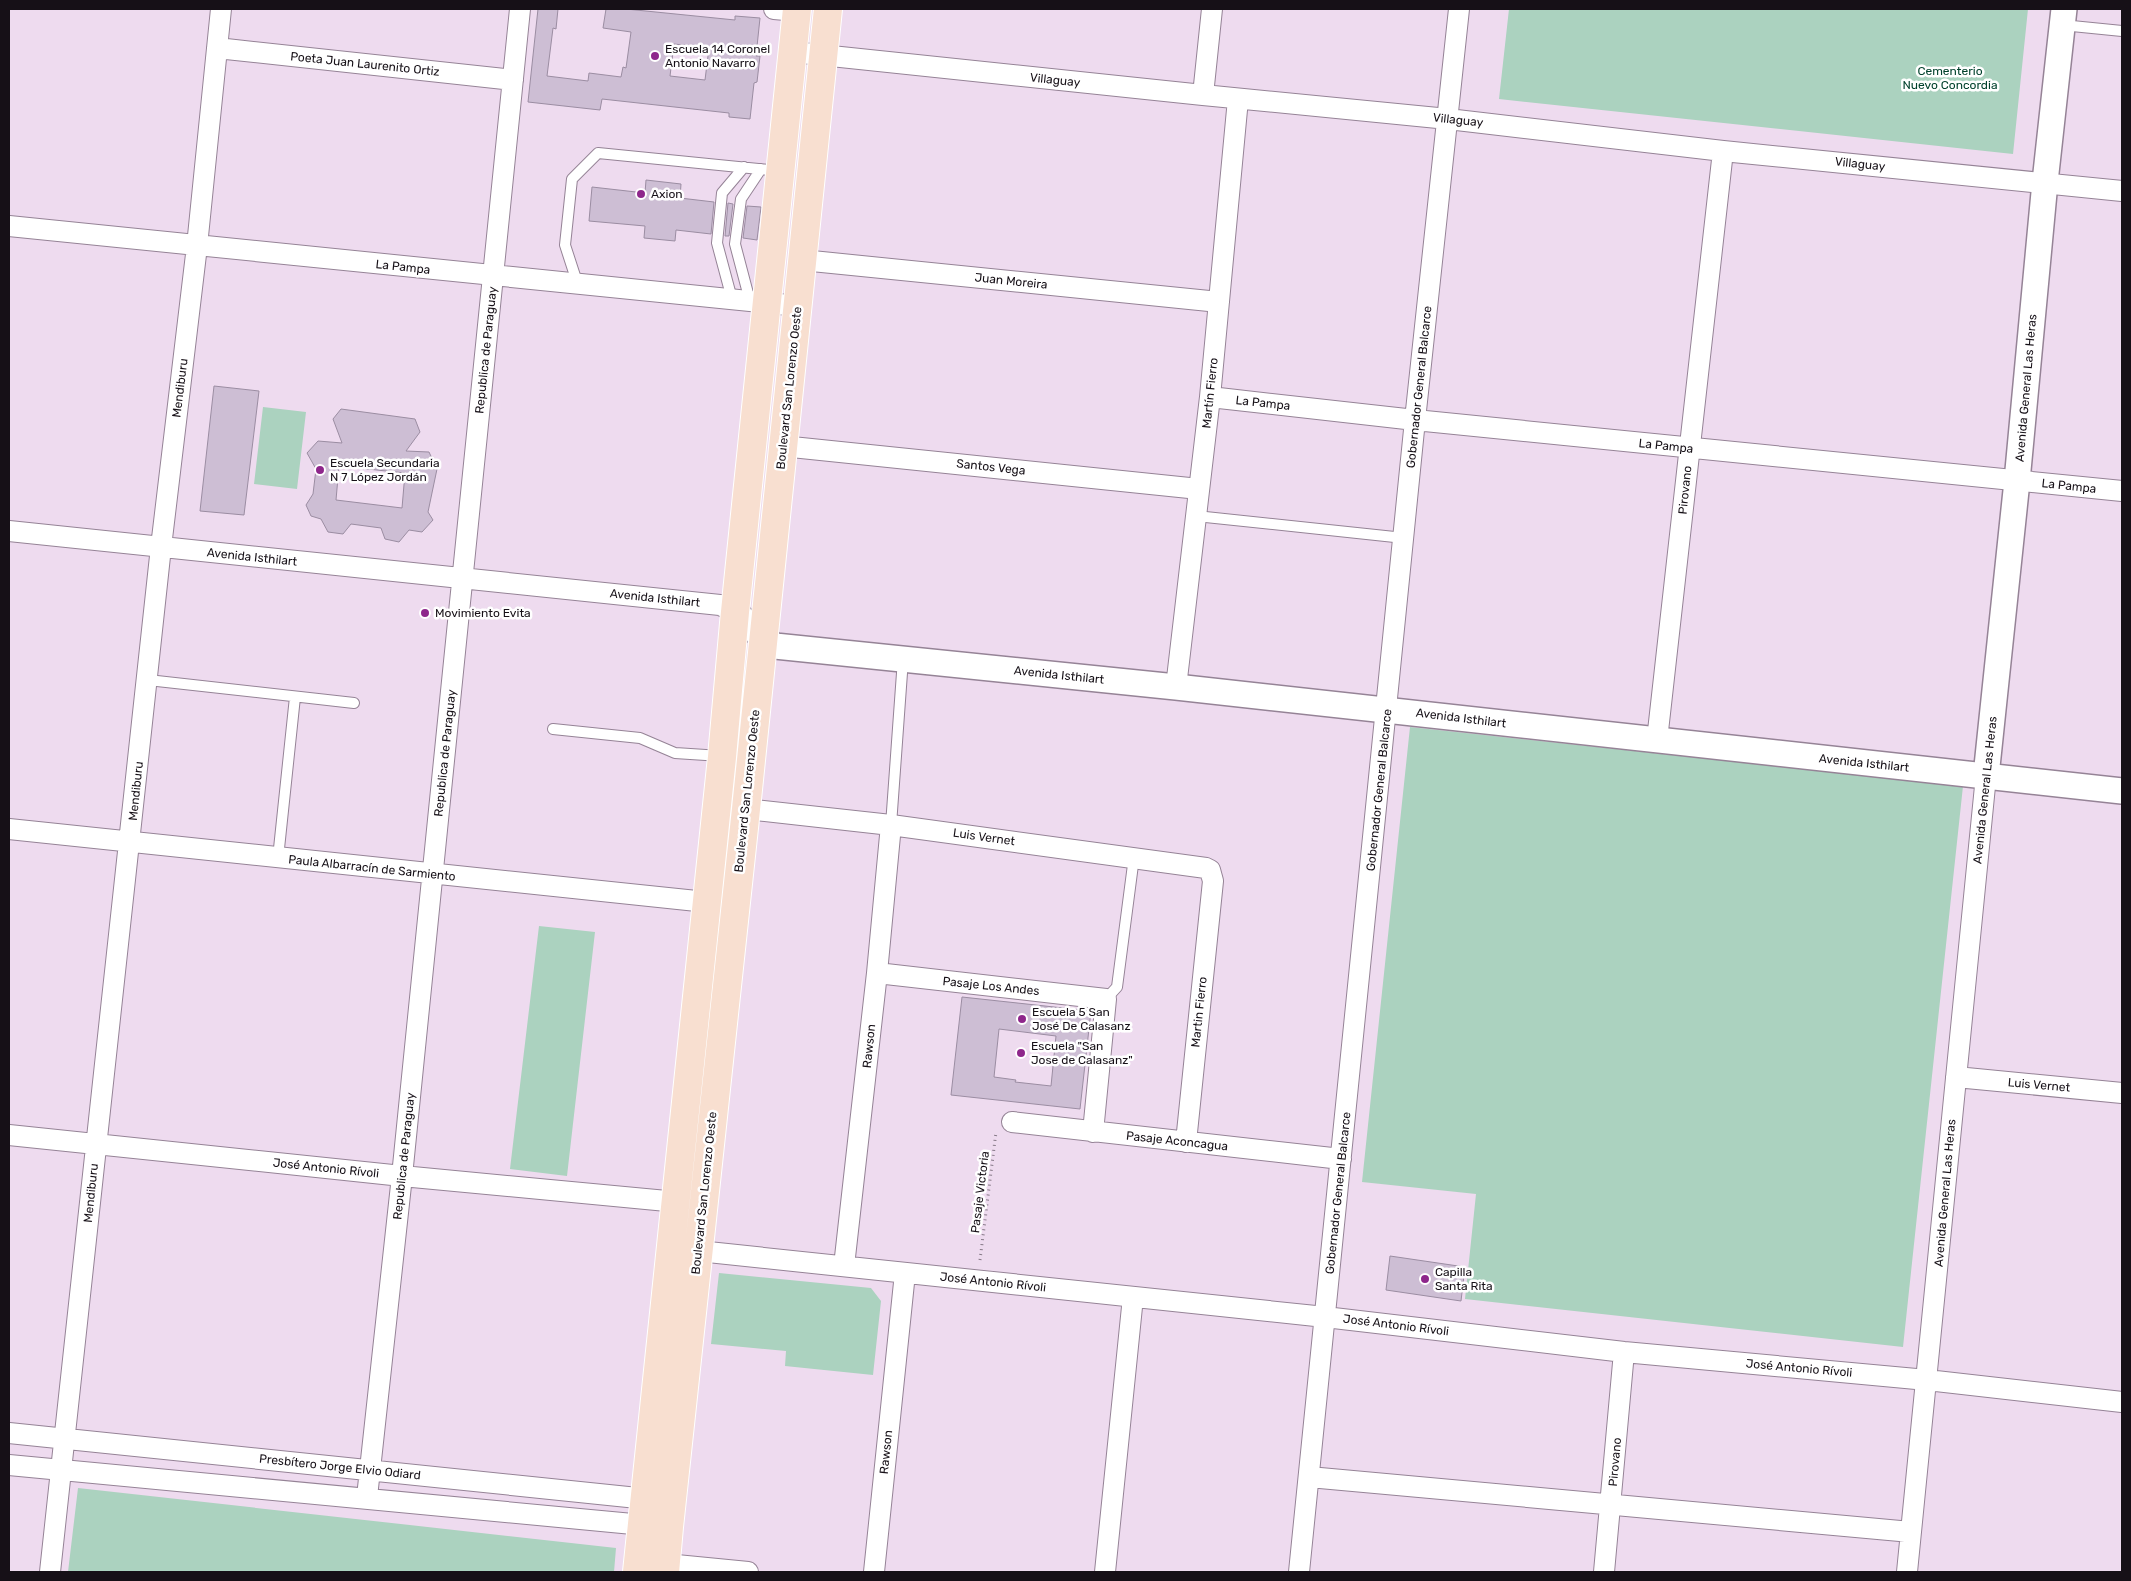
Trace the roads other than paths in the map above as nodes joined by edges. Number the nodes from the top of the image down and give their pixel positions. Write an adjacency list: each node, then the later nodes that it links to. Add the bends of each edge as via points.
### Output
1 (221, 9): 9 (street, Mendiburu)
2 (520, 9): 12 (street, Republica de Paraguay)
3 (828, 9): 11 (main road, Boulevard San Lorenzo Oeste)
4 (1212, 9): 13 (street)
5 (1459, 9): 15 (street, Gobernador General Balcarce)
6 (789, 10): 10 (main road)
7 (2063, 17): 8 (lane); 19 (street, Avenida General Las Heras)
8 (2122, 31)
9 (217, 48): 12 (street, Poeta Juan Laurenito Ortiz); 22 (street, Mendiburu)
10 (793, 52): 11 (street, Villaguay); 18 (main road)
11 (824, 55): 13 (street, Villaguay); 23 (main road, Boulevard San Lorenzo Oeste)
12 (513, 80): 24 (street, Republica de Paraguay)
13 (1203, 96): 14 (street, Villaguay)
14 (1238, 99): 15 (street, Villaguay); 27 (street, Martín Fierro)
15 (1448, 119): 16 (street, Villaguay); 30 (street, Gobernador General Balcarce)
16 (1723, 151): 19 (street, Villaguay); 32 (street, Pirovano)
17 (744, 167): 18 (lane); 25 (lane, via 598,153 572,180 566,245); 26 (lane, via 722,193 717,243)
18 (770, 170): 26 (main road); 26 (lane, via 741,199 735,244)
19 (2045, 182): 20 (street, Villaguay); 33 (street, Avenida General Las Heras)
20 (2122, 191)
21 (9, 226): 22 (street, La Pampa)
22 (197, 246): 24 (street, La Pampa); 39 (street, Mendiburu)
23 (802, 260): 27 (street, Juan Moreira); 28 (main road, Boulevard San Lorenzo Oeste)
24 (494, 276): 25 (street, La Pampa); 40 (street, Republica de Paraguay)
25 (578, 284): 26 (street, La Pampa)
26 (749, 301): 28 (street, La Pampa); 41 (main road)
27 (1219, 302): 29 (street, Martín Fierro)
28 (798, 306): 31 (main road, Boulevard San Lorenzo Oeste)
29 (1210, 397): 30 (street, La Pampa); 34 (street, Martín Fierro)
30 (1415, 420): 32 (street, La Pampa); 38 (street, Gobernador General Balcarce)
31 (782, 446): 34 (street, Santos Vega); 42 (main road, Boulevard San Lorenzo Oeste)
32 (1690, 448): 33 (street, La Pampa); 50 (street, Pirovano)
33 (2017, 481): 35 (street, La Pampa); 52 (street, Avenida General Las Heras)
34 (1199, 488): 36 (street, Martín Fierro)
35 (2122, 491)
36 (1196, 516): 38 (lane); 45 (street, Martín Fierro)
37 (9, 531): 39 (street, Avenida Isthilart)
38 (1404, 538): 48 (street, Gobernador General Balcarce)
39 (161, 547): 40 (street, Avenida Isthilart); 44 (street, Mendiburu)
40 (463, 579): 41 (street, Avenida Isthilart, via 720,605); 60 (street, Republica de Paraguay)
41 (735, 612): 42 (street, Avenida Isthilart); 51 (main road)
42 (763, 638): 43 (street, Avenida Isthilart, via 774,646); 54 (main road, Boulevard San Lorenzo Oeste)
43 (904, 659): 45 (street, Avenida Isthilart); 55 (lane)
44 (148, 680): 46 (lane); 57 (street, Mendiburu)
45 (1176, 686): 48 (street, Avenida Isthilart)
46 (295, 697): 47 (lane); 58 (lane)
47 (354, 704)
48 (1387, 709): 50 (street, Avenida Isthilart); 73 (street, Gobernador General Balcarce)
49 (552, 729): 51 (lane, via 640,738 675,753)
50 (1657, 740): 52 (street, Avenida Isthilart)
51 (722, 756): 62 (main road)
52 (1986, 776): 53 (street, Avenida Isthilart); 66 (street, Avenida General Las Heras)
53 (2122, 791)
54 (746, 809): 55 (street, Luis Vernet); 63 (main road, Boulevard San Lorenzo Oeste)
55 (891, 825): 59 (street, Luis Vernet); 64 (street, Rawson)
56 (9, 829): 57 (street, Paula Albarracín de Sarmiento)
57 (130, 841): 58 (street, Paula Albarracín de Sarmiento); 72 (street, Mendiburu)
58 (278, 858): 60 (street, Paula Albarracín de Sarmiento)
59 (1134, 858): 61 (street, Luis Vernet, via 1202,866 1210,870); 65 (lane, via 1117,987)
60 (433, 874): 62 (street, Paula Albarracín de Sarmiento); 74 (street, Republica de Paraguay)
61 (1213, 881): 71 (street, Martin Fierro)
62 (706, 902): 63 (street, Paula Albarracín de Sarmiento); 75 (main road)
63 (736, 906): 76 (main road, Boulevard San Lorenzo Oeste)
64 (877, 973): 65 (street, Pasaje Los Andes); 79 (street, Rawson)
65 (1106, 999): 69 (street)
66 (1956, 1077): 67 (street, Luis Vernet); 84 (street, Avenida General Las Heras)
67 (2122, 1093)
68 (1012, 1122): 69 (street, Pasaje Aconcagua)
69 (1093, 1132): 71 (street, Pasaje Aconcagua)
70 (9, 1135): 72 (street, José Antonio Rívoli)
71 (1186, 1142): 73 (street, Pasaje Aconcagua)
72 (96, 1144): 74 (street, José Antonio Rívoli); 87 (street, Mendiburu)
73 (1341, 1159): 82 (street, Gobernador General Balcarce)
74 (402, 1176): 75 (street, José Antonio Rívoli); 89 (street, Republica de Paraguay)
75 (675, 1201): 76 (street, José Antonio Rívoli); 77 (main road)
76 (703, 1204): 78 (main road, Boulevard San Lorenzo Oeste)
77 (670, 1248): 78 (street, José Antonio Rívoli); 93 (main road)
78 (699, 1250): 79 (street, José Antonio Rívoli); 95 (main road, Boulevard San Lorenzo Oeste)
79 (844, 1266): 80 (street, José Antonio Rívoli)
80 (905, 1272): 81 (street, José Antonio Rívoli); 102 (street, Rawson)
81 (1132, 1297): 82 (street, José Antonio Rívoli); 103 (street)
82 (1325, 1317): 83 (street, José Antonio Rívoli); 91 (street, Gobernador General Balcarce)
83 (1624, 1352): 84 (street, José Antonio Rívoli); 94 (street, Pirovano)
84 (1927, 1380): 85 (street, José Antonio Rívoli); 97 (street, Avenida General Las Heras)
85 (2122, 1402)
86 (9, 1433): 87 (street, Presbítero Jorge Elvio Odiard)
87 (64, 1439): 89 (street, Presbítero Jorge Elvio Odiard); 90 (street, Mendiburu)
88 (9, 1465): 90 (street)
89 (370, 1470): 92 (street, Republica de Paraguay); 93 (street, Presbítero Jorge Elvio Odiard)
90 (60, 1471): 92 (street); 99 (street, Mendiburu)
91 (1309, 1477): 94 (street); 104 (street, Gobernador General Balcarce)
92 (366, 1497): 96 (street)
93 (645, 1498): 95 (street, Presbítero Jorge Elvio Odiard); 96 (main road)
94 (1611, 1504): 97 (street); 105 (street, Pirovano)
95 (670, 1514): 96 (street); 98 (main road, Boulevard San Lorenzo Oeste)
96 (642, 1525): 100 (main road)
97 (1911, 1532): 106 (street, Avenida General Las Heras)
98 (666, 1568): 101 (street)
99 (50, 1572)
100 (637, 1572)
101 (748, 1572)
102 (874, 1572)
103 (1106, 1572)
104 (1299, 1572)
105 (1604, 1572)
106 (1907, 1572)

